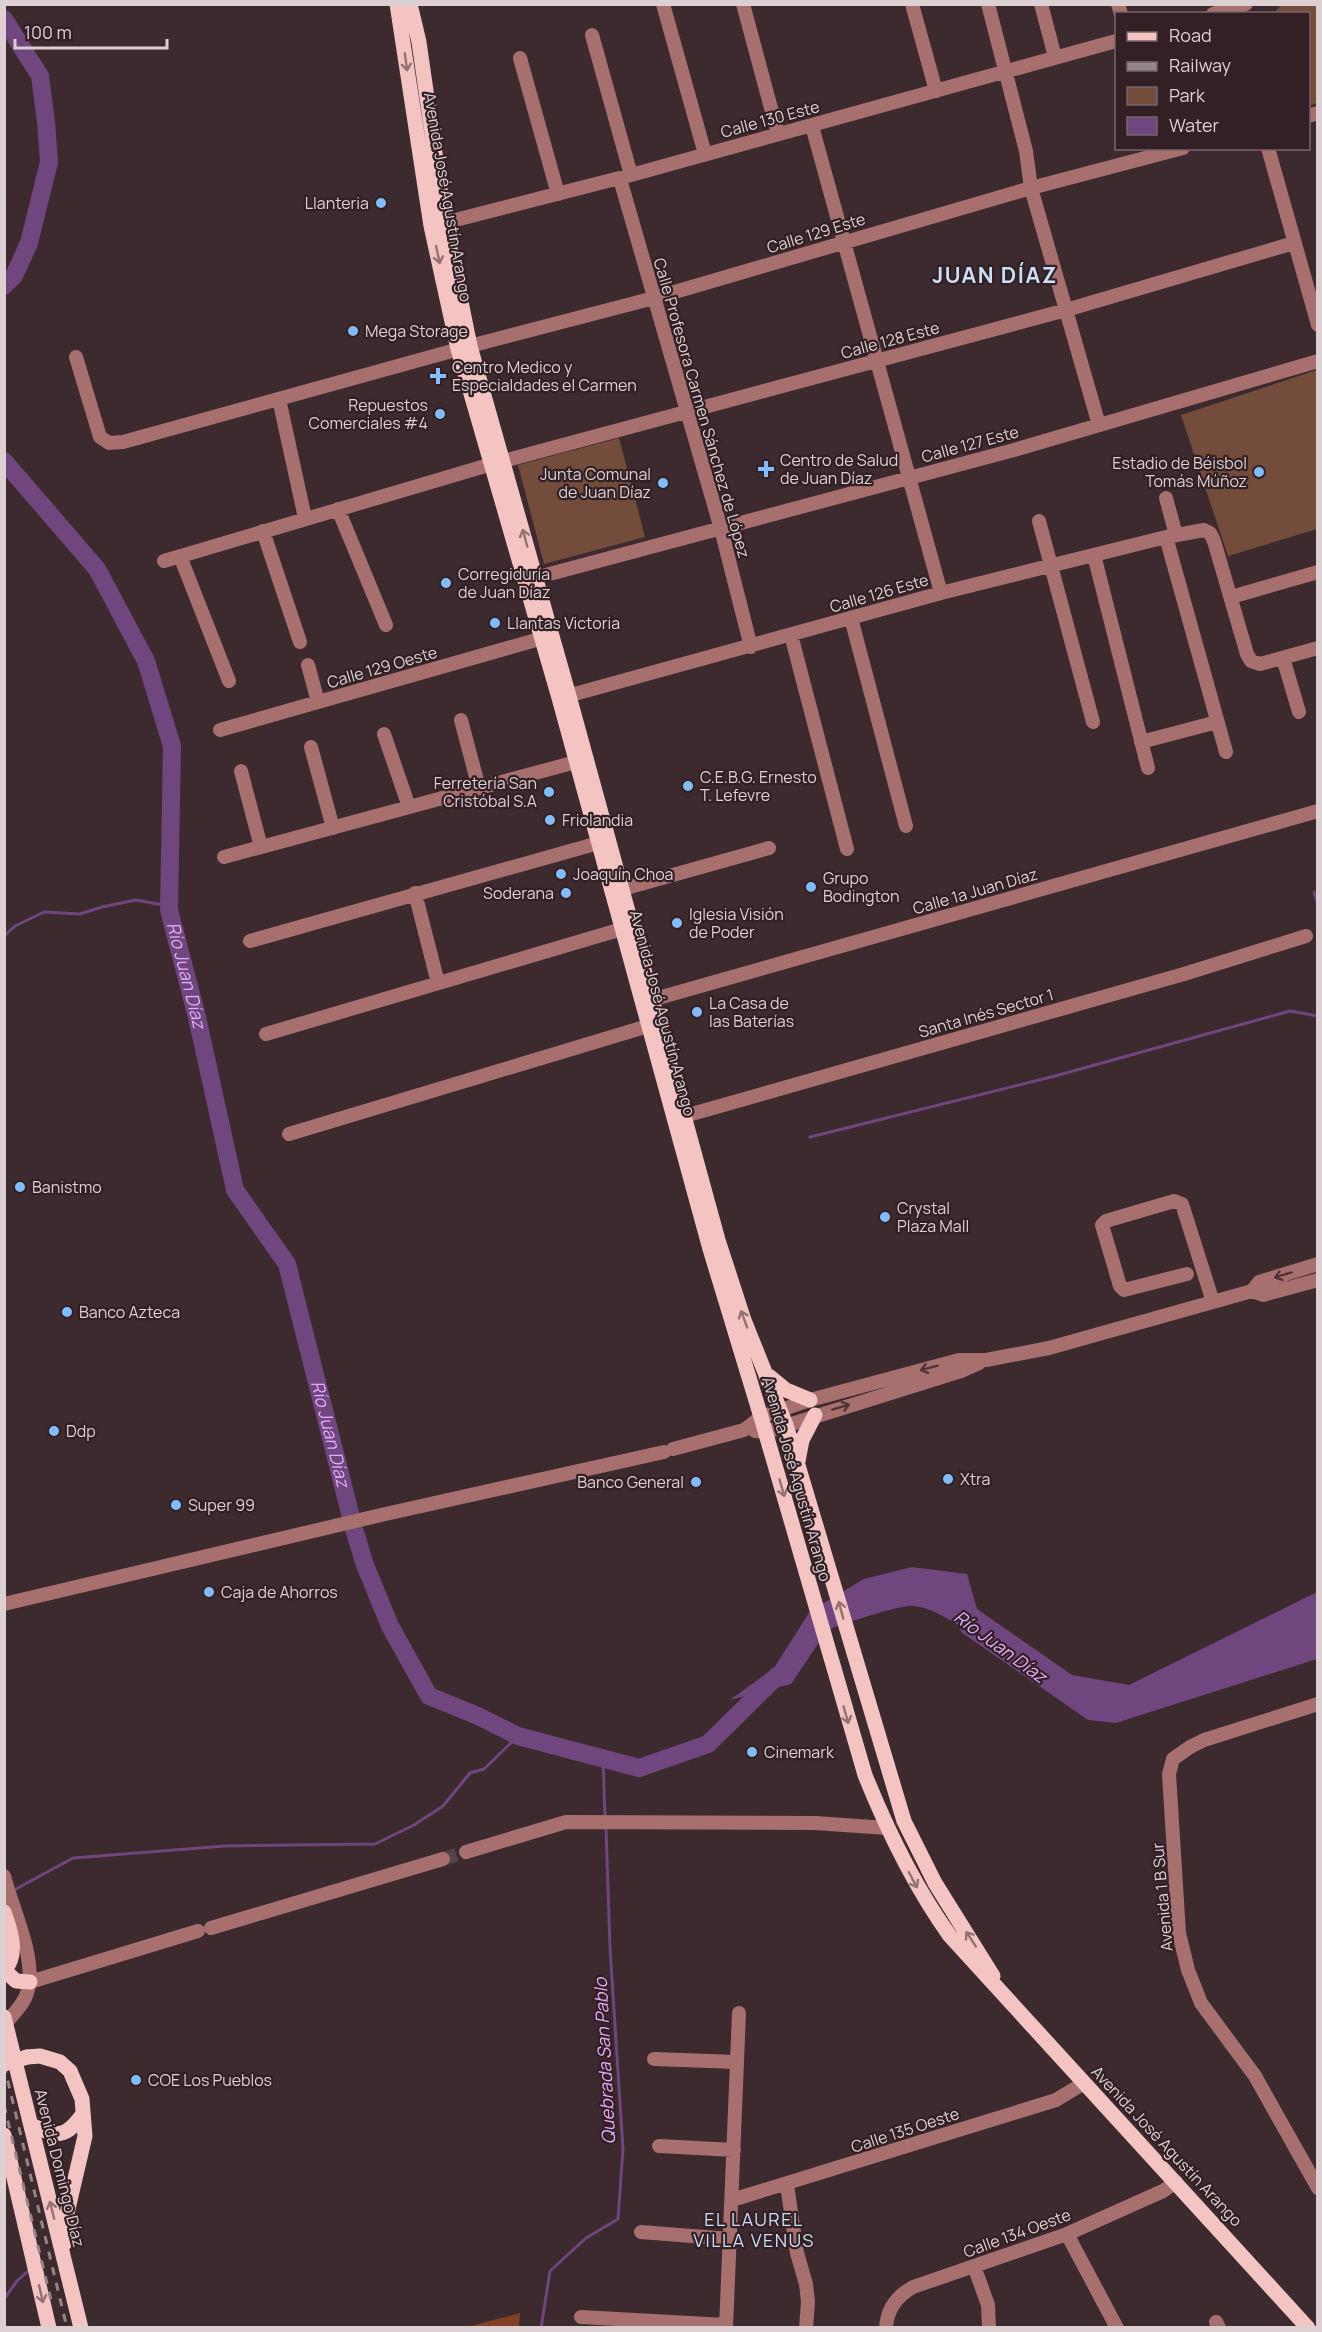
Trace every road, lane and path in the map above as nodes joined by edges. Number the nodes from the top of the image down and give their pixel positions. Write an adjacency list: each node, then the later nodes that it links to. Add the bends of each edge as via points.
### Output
1 (397, 4): 24 (main road, Avenida José Agustín Arango, one-way to 24)
2 (410, 4): 24 (main road, Avenida José Agustín Arango, via 419,42)
3 (663, 4): 20 (street)
4 (743, 4): 17 (street)
5 (912, 4): 15 (street)
6 (988, 4): 14 (street)
7 (1041, 4): 12 (street)
8 (1246, 4): 9 (street)
9 (1230, 9)
10 (592, 35): 21 (street, Calle Profesora Carmen Sánchez de López)
11 (1115, 40): 12 (street, Calle 130 Este)
12 (1055, 57): 14 (street, Calle 130 Este)
13 (520, 58): 23 (street)
14 (1007, 71): 15 (street, Calle 130 Este); 22 (street)
15 (936, 91): 16 (street, Calle 130 Este)
16 (812, 126): 17 (street, Calle 130 Este); 25 (street)
17 (778, 134): 20 (street, Calle 130 Este)
18 (1175, 150): 22 (street, Calle 129 Este)
19 (1269, 150): 26 (street)
20 (705, 154): 21 (street, Calle 130 Este)
21 (626, 177): 23 (street, Calle 130 Este); 27 (street, Calle Profesora Carmen Sánchez de López)
22 (1031, 188): 25 (street, Calle 129 Este); 28 (street)
23 (558, 194): 24 (street, Calle 130 Este)
24 (438, 225): 30 (main road, Avenida José Agustín Arango)
25 (845, 241): 27 (street, Calle 129 Este); 32 (street)
26 (1294, 243): 28 (street, Calle 128 Este); 29 (street)
27 (654, 298): 30 (street, Calle 129 Este); 35 (street, Calle Profesora Carmen Sánchez de López)
28 (1066, 310): 32 (street, Calle 128 Este); 36 (street)
29 (1317, 325)
30 (464, 347): 34 (street, Calle 129 Este); 37 (main road, Avenida José Agustín Arango)
31 (76, 357): 34 (street, Calle 129 Este, via 100,437 109,443)
32 (878, 360): 35 (street, Calle 128 Este); 38 (street)
33 (1317, 361): 36 (street, Calle 127 Este)
34 (279, 399): 41 (street)
35 (687, 411): 37 (street, Calle 128 Este); 43 (street, Calle Profesora Carmen Sánchez de López)
36 (1099, 425): 38 (street, Calle 127 Este)
37 (498, 462): 40 (street, Calle 128 Este); 51 (main road, Avenida José Agustín Arango)
38 (910, 477): 43 (street, Calle 127 Este); 52 (street)
39 (1166, 498): 45 (street)
40 (338, 509): 41 (street, Calle 128 Este); 55 (street)
41 (305, 518): 44 (street, Calle 128 Este)
42 (1040, 521): 49 (street)
43 (721, 529): 51 (street, Calle 127 Este); 59 (street, Calle Profesora Carmen Sánchez de López)
44 (263, 531): 47 (street, Calle 128 Este); 58 (street)
45 (1171, 536): 46 (street, Calle 126 Este); 53 (street, Calle 126 Este, via 1210,532); 69 (street)
46 (1094, 555): 49 (street, Calle 126 Este); 72 (street)
47 (180, 556): 48 (street, Calle 128 Este); 63 (street)
48 (165, 561)
49 (1051, 566): 52 (street, Calle 126 Este); 68 (street)
50 (1317, 572): 53 (street)
51 (530, 579): 57 (main road, Avenida José Agustín Arango)
52 (941, 593): 54 (street, Calle 126 Este)
53 (1231, 597): 61 (street, via 1251,661 1260,664)
54 (851, 618): 56 (street, Calle 126 Este); 81 (street)
55 (386, 625)
56 (791, 635): 59 (street, Calle 126 Este); 86 (street)
57 (547, 637): 64 (main road, Avenida José Agustín Arango); 65 (street, Calle 129 Oeste)
58 (300, 642)
59 (751, 646): 64 (street, Calle 126 Este)
60 (1317, 648): 61 (street)
61 (1283, 658): 66 (street)
62 (308, 665): 65 (street)
63 (229, 681)
64 (564, 697): 75 (main road, Avenida José Agustín Arango)
65 (318, 702): 70 (street, Calle 129 Oeste)
66 (1299, 712)
67 (461, 720): 78 (street)
68 (1093, 722)
69 (1217, 722): 72 (street); 74 (street)
70 (220, 730)
71 (384, 734): 79 (street)
72 (1142, 742): 76 (street)
73 (310, 747): 82 (street)
74 (1226, 752)
75 (581, 761): 78 (street); 83 (main road, Avenida José Agustín Arango)
76 (1148, 768)
77 (242, 771): 84 (street)
78 (479, 788): 79 (street)
79 (409, 807): 82 (street)
80 (1317, 811): 94 (street, Calle 1a Juan Díaz)
81 (906, 826)
82 (333, 828): 84 (street)
83 (604, 841): 88 (main road, Avenida José Agustín Arango); 89 (street)
84 (261, 847): 87 (street)
85 (769, 848): 88 (street)
86 (846, 849)
87 (224, 857)
88 (617, 891): 90 (main road, Avenida José Agustín Arango)
89 (414, 893): 92 (street); 93 (street)
90 (627, 927): 93 (street); 94 (main road, Avenida José Agustín Arango)
91 (1306, 936): 97 (street, Santa Inés Sector 1)
92 (250, 941)
93 (438, 983): 96 (street)
94 (647, 1001): 95 (main road, Avenida José Agustín Arango); 97 (main road, Avenida José Agustín Arango)
95 (648, 1026): 97 (main road, Avenida José Agustín Arango); 98 (street)
96 (266, 1034)
97 (679, 1117): 105 (main road, Avenida José Agustín Arango, one-way to 97, via 724,1262); 109 (main road, Avenida José Agustín Arango, via 730,1322)
98 (289, 1134)
99 (1317, 1264): 102 (street, one-way to 102, via 1259,1282)
100 (1186, 1274): 103 (street, via 1124,1290 1102,1228 1104,1223 1174,1201 1182,1204)
101 (1317, 1280): 102 (street, via 1263,1295)
102 (1252, 1291): 103 (street)
103 (1213, 1302): 104 (street, via 1049,1348)
104 (986, 1360): 106 (street, one-way to 106, via 959,1360); 108 (street, one-way to 104)
105 (766, 1373): 106 (main road, via 786,1390); 107 (main road, Avenida José Agustín Arango)
106 (810, 1400): 107 (street)
107 (781, 1410): 109 (street); 110 (main road, Avenida José Agustín Arango)
108 (815, 1415): 110 (street); 111 (main road, via 802,1440)
109 (764, 1424): 110 (street); 112 (street, via 668,1451); 115 (main road, Avenida José Agustín Arango, one-way to 115, via 865,1775)
110 (786, 1425): 111 (main road, Avenida José Agustín Arango)
111 (798, 1464): 114 (main road, Avenida José Agustín Arango, one-way to 111)
112 (4, 1604)
113 (1317, 1704): 137 (street, Avenida 1 B Sur, via 1204,1740 1173,1760 1169,1774 1179,1933 1192,1984 1212,2019 1255,2076)
114 (895, 1792): 115 (main road, via 894,1813); 117 (main road, Avenida José Agustín Arango)
115 (887, 1827): 116 (street, via 567,1822); 117 (main road); 123 (main road, Avenida José Agustín Arango, one-way to 123, via 917,1887 950,1936)
116 (466, 1852)
117 (919, 1855): 123 (main road, Avenida José Agustín Arango, one-way to 117)
118 (443, 1859): 122 (street)
119 (4, 1876): 122 (street, via 27,1953)
120 (4, 1912): 121 (main road, bridge, via 13,1952)
121 (4, 1970): 122 (main road, via 16,1981)
122 (30, 1982): 125 (street, via 27,1995)
123 (1000, 1989): 129 (main road, Avenida José Agustín Arango)
124 (739, 2013): 127 (street)
125 (5, 2020): 131 (main road, Avenida Domingo Díaz)
126 (654, 2059): 127 (street)
127 (737, 2062): 134 (street)
128 (4, 2064): 130 (main road, bridge, via 40,2056 60,2062 76,2083)
129 (1084, 2083): 135 (main road, Avenida José Agustín Arango); 136 (street, Calle 135 Oeste, via 1056,2100)
130 (83, 2114): 131 (main road, via 69,2133 58,2135); 142 (main road, via 85,2136 67,2214)
131 (31, 2125): 142 (main road, Avenida Domingo Díaz, one-way to 131)
132 (4, 2135): 146 (main road, one-way to 146)
133 (659, 2146): 134 (street)
134 (734, 2150): 138 (street)
135 (1176, 2182): 140 (street, Calle 134 Oeste); 152 (main road, Avenida José Agustín Arango)
136 (786, 2185): 138 (street, Calle 135 Oeste); 148 (street, via 806,2284)
137 (1317, 2188)
138 (732, 2200): 141 (street)
139 (641, 2232): 141 (street)
140 (1066, 2234): 143 (street, Calle 134 Oeste); 151 (street)
141 (730, 2239): 145 (street)
142 (63, 2253): 147 (main road, Avenida Domingo Díaz)
143 (974, 2266): 149 (street, Calle 134 Oeste, via 902,2293 894,2302); 150 (street, via 988,2305)
144 (581, 2317): 145 (street)
145 (726, 2326)
146 (49, 2328)
147 (81, 2328)
148 (806, 2328)
149 (886, 2328)
150 (989, 2328)
151 (1117, 2328)
152 (1308, 2328)

